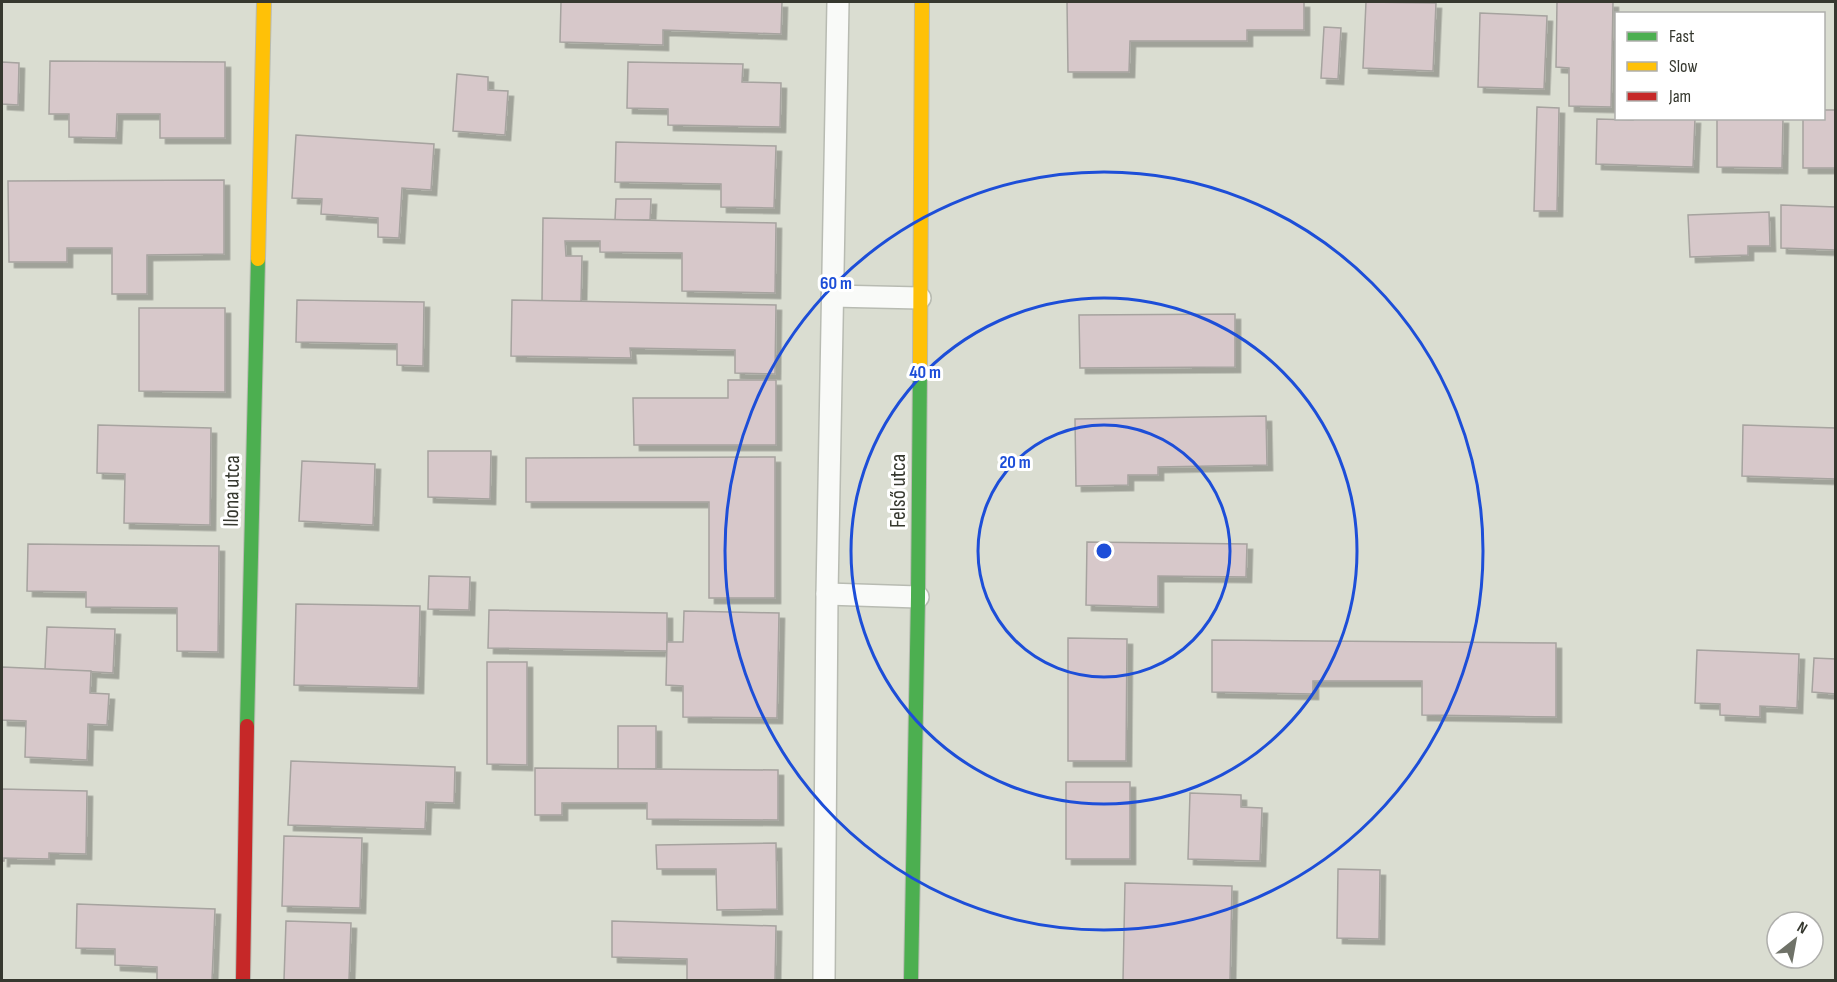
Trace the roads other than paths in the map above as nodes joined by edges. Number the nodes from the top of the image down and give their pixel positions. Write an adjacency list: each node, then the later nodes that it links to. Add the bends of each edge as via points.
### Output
1 (264, 2): 8 (street, Ilona utca)
2 (838, 2): 4 (lane)
3 (922, 2): 5 (street, Felső utca)
4 (832, 296): 5 (lane); 6 (lane)
5 (920, 298): 7 (street, Felső utca)
6 (827, 594): 7 (lane); 9 (lane)
7 (918, 597): 10 (street, Felső utca)
8 (243, 981)
9 (824, 981)
10 (911, 981)

